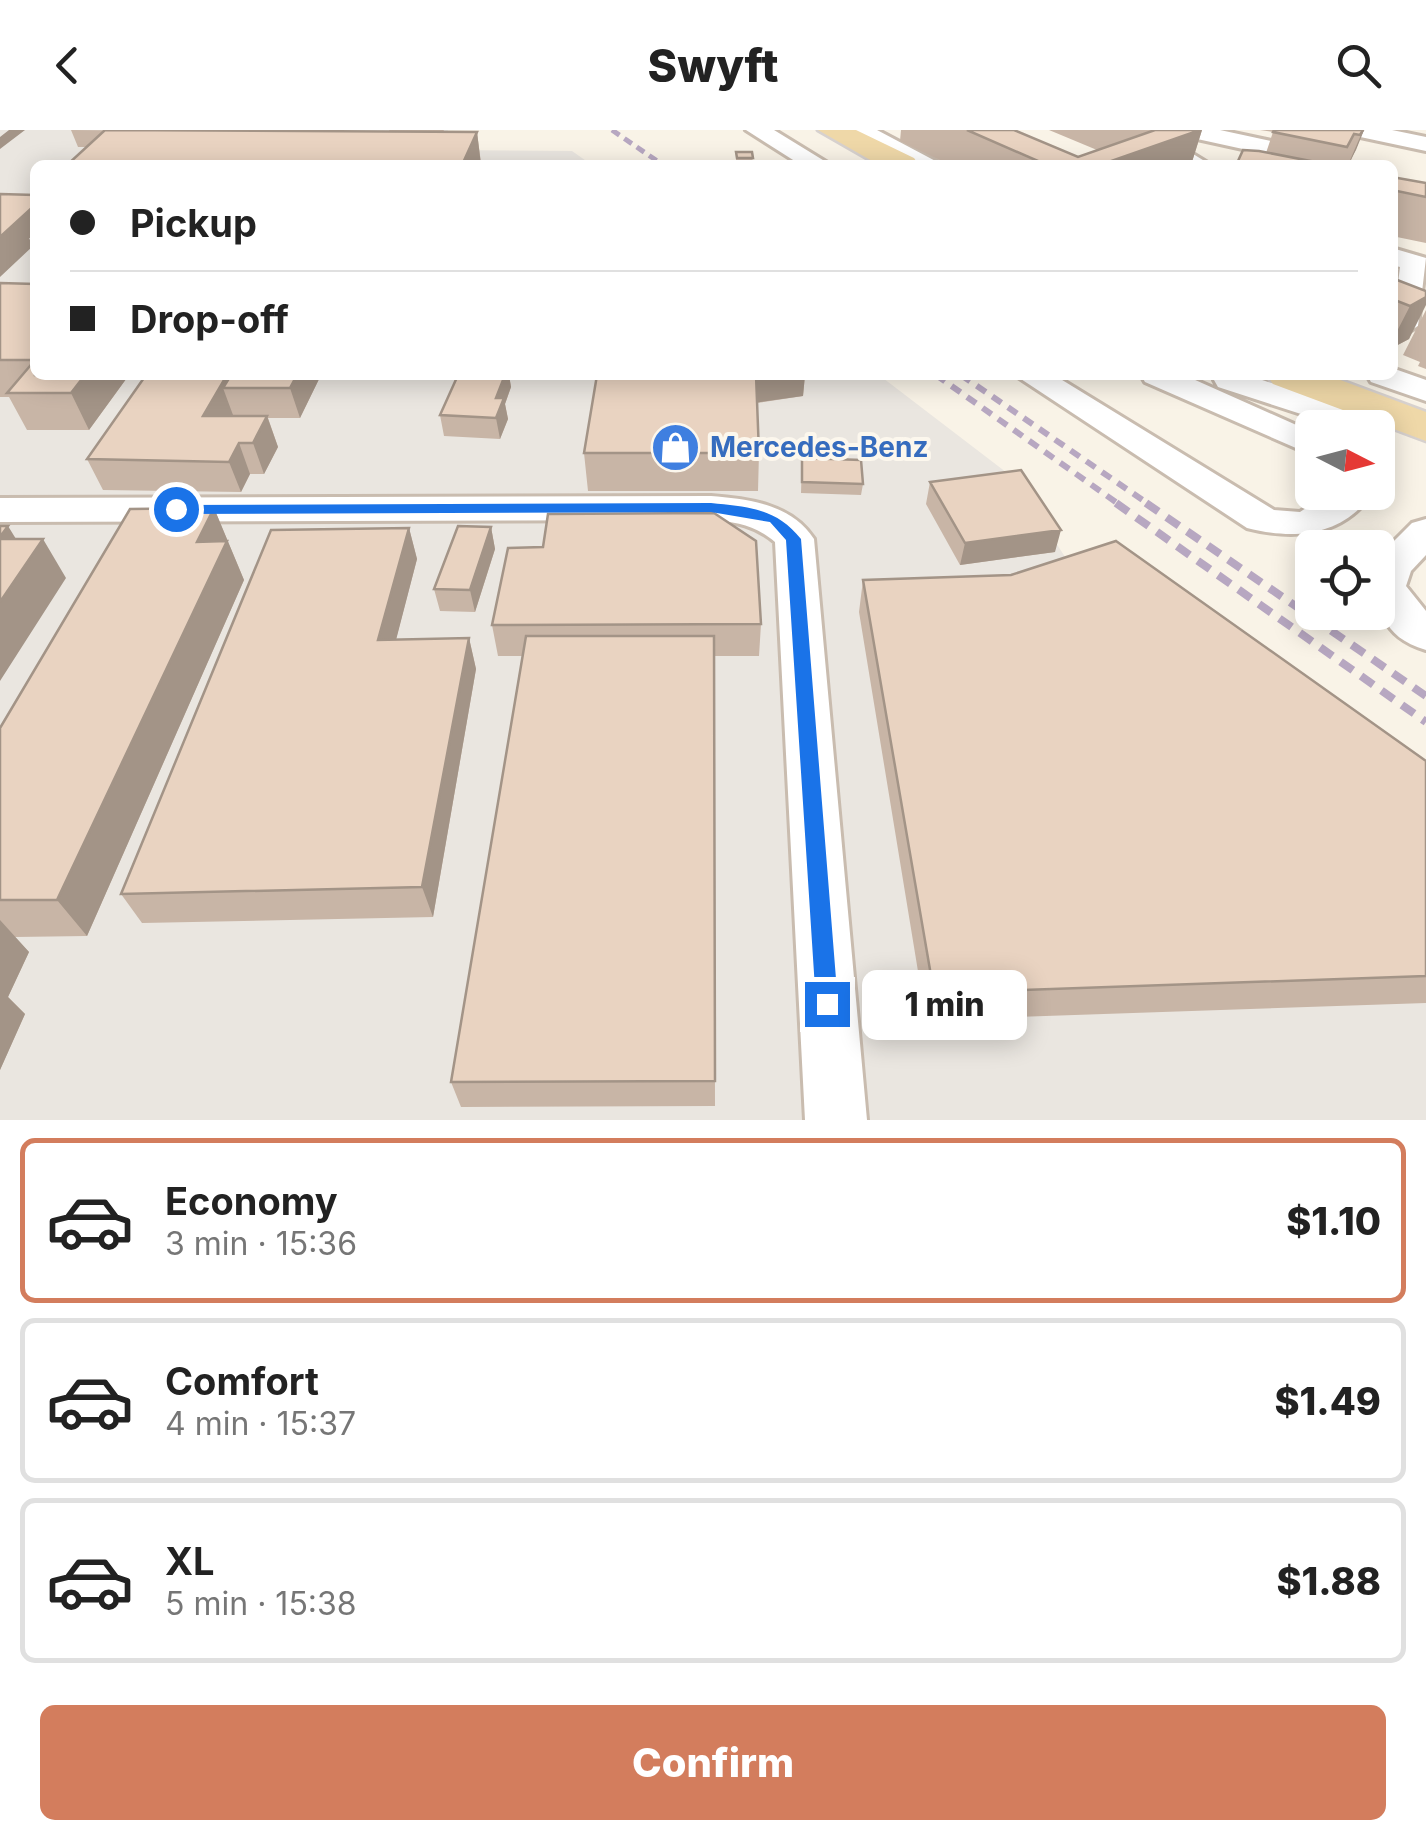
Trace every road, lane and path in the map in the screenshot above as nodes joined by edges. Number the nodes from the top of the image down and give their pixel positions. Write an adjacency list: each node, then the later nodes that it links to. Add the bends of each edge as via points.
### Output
1 (727, 130): 8 (street, via 740,138)
2 (757, 130): 8 (street)
3 (833, 130): 12 (main road)
4 (898, 130): 9 (street)
5 (1136, 130): 14 (street)
6 (1187, 130): 15 (street, via 1268,147)
7 (1373, 131): 10 (street); 16 (street)
8 (790, 138): 9 (main road); 11 (street)
9 (864, 144): 13 (street)
10 (1426, 144)
11 (812, 160)
12 (892, 160)
13 (915, 160)
14 (1190, 160)
15 (1257, 160)
16 (1426, 171)
17 (1398, 258): 18 (street, via 1415,262 1404,326)
18 (1398, 324)
19 (1039, 380): 29 (street, via 1261,519 1312,525)
20 (1187, 380): 23 (street)
21 (1312, 380): 25 (main road)
22 (1354, 380): 25 (main road)
23 (1223, 386): 25 (street, via 1301,404); 27 (street)
24 (1426, 392): 25 (street)
25 (1398, 398): 26 (main road)
26 (1426, 428)
27 (1295, 434)
28 (0, 510): 32 (street, via 128,526 711,508 775,519 794,539)
29 (1332, 510)
30 (1426, 532): 31 (street, via 1392,566 1386,586)
31 (1426, 635)
32 (836, 1120)

